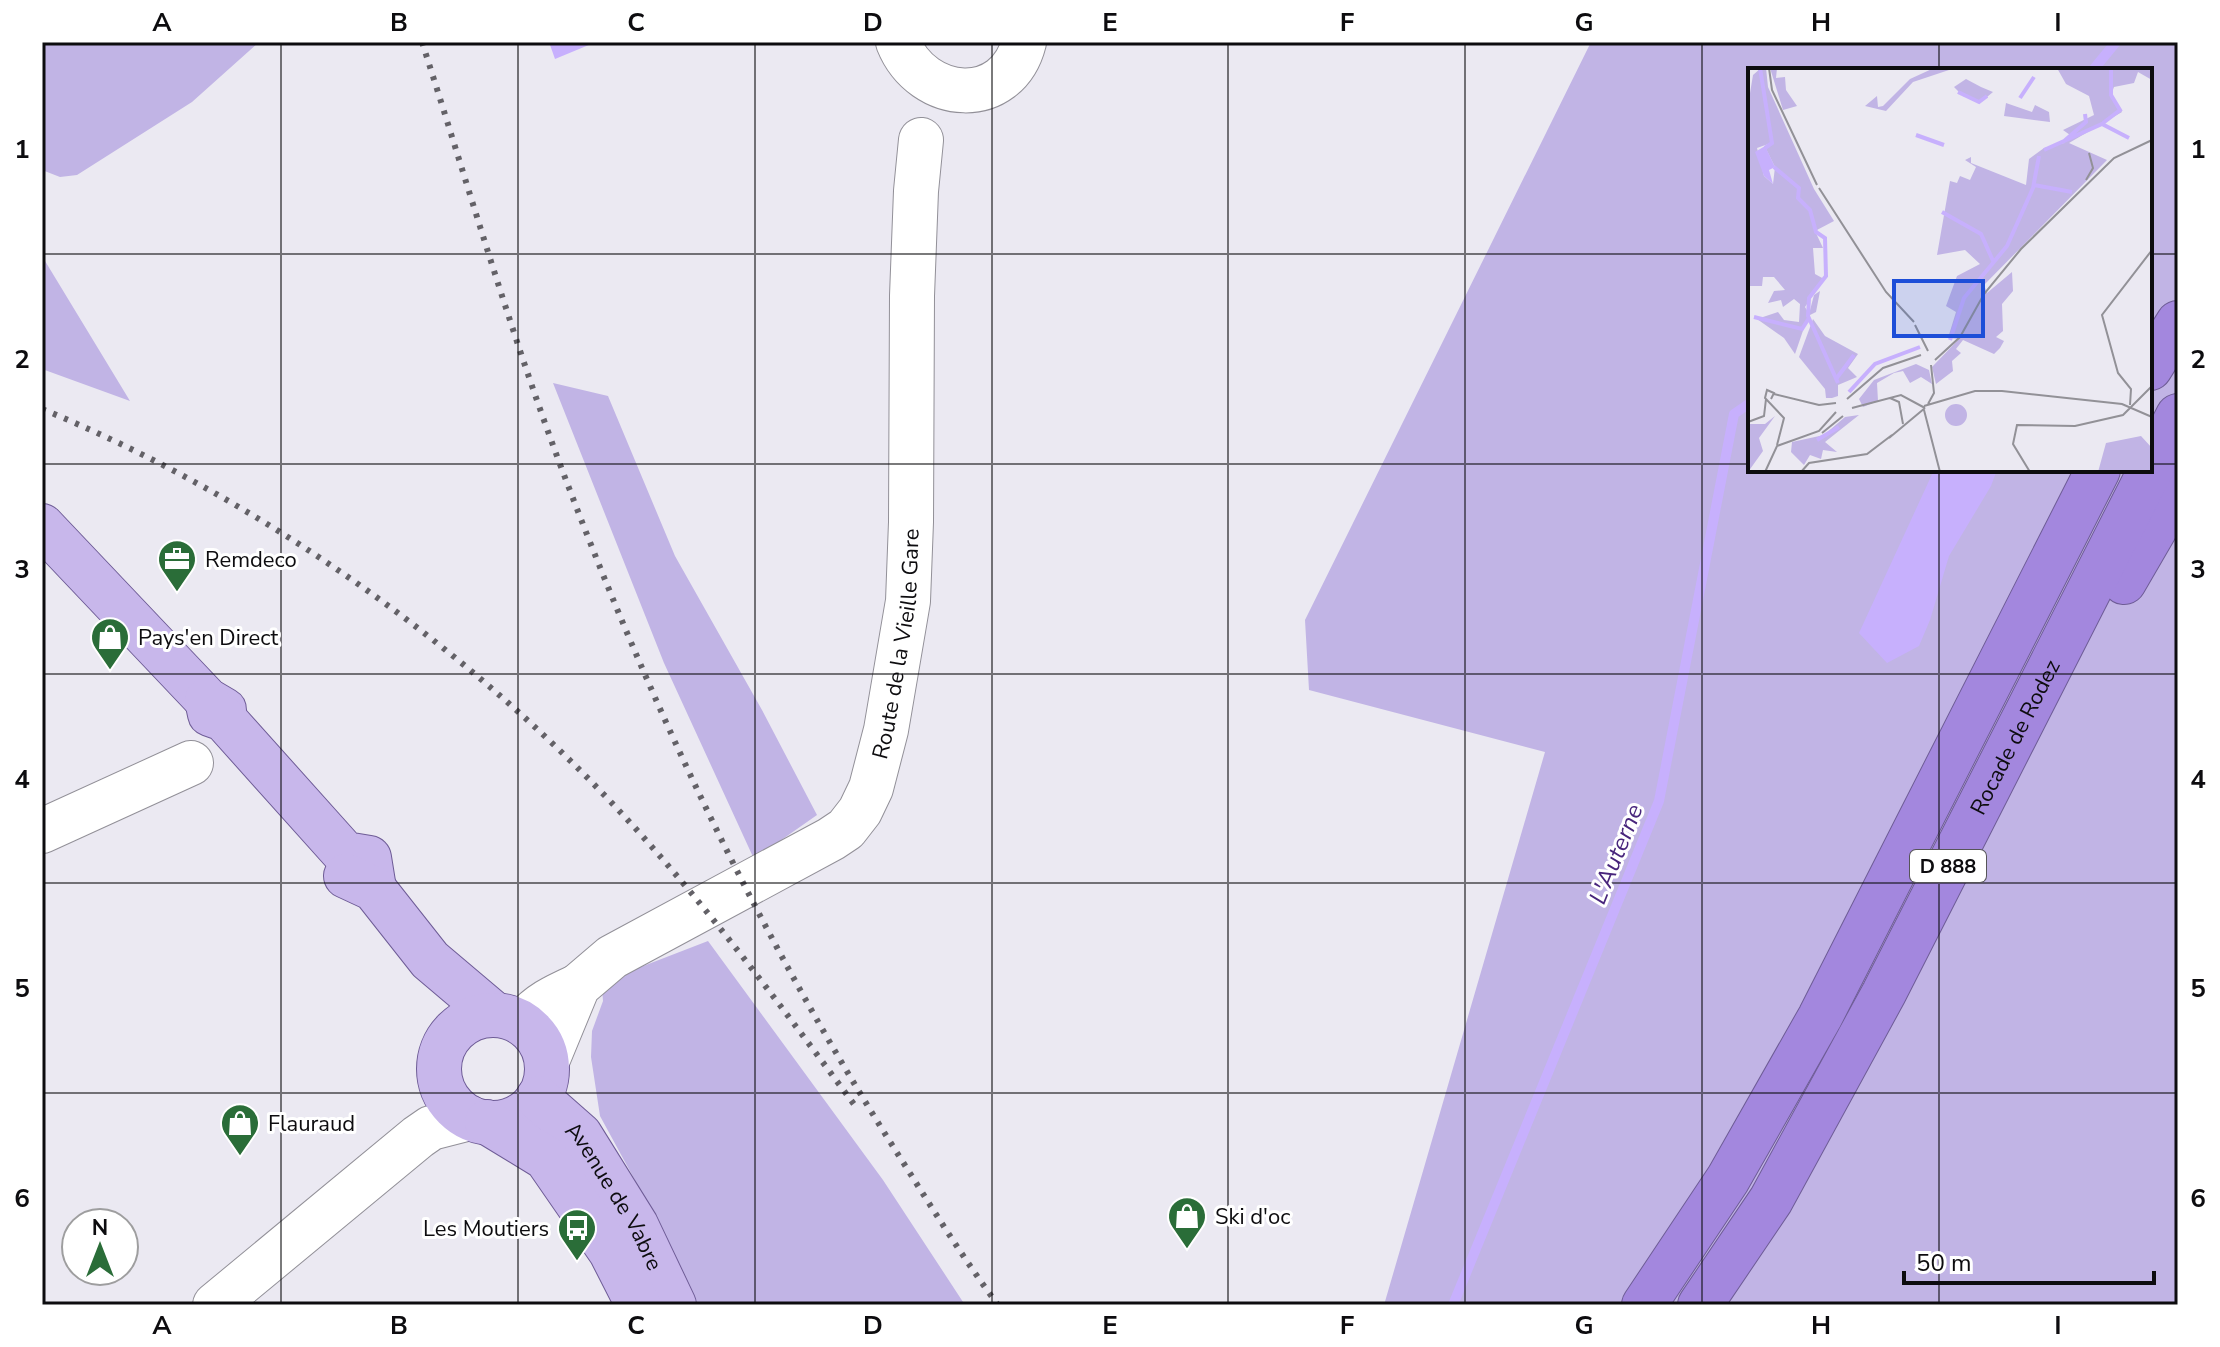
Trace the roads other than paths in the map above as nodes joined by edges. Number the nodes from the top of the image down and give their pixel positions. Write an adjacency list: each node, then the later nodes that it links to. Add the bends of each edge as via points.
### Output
1 (1024, 42): 3 (street, via 1003,76)
2 (906, 57): 3 (street, via 931,84); 4 (street, Route de la Vieille Gare)
3 (971, 90): 4 (street)
4 (921, 140): 18 (street, Route de la Vieille Gare, via 912,296 908,601 871,788 846,829 612,957)
5 (2178, 323): 6 (highway)
6 (2152, 365)
7 (2178, 416): 8 (highway, Rocade de Rodez / D 888)
8 (2152, 467)
9 (2097, 472): 27 (highway, D 888, via 1820,1017 1728,1179)
10 (2149, 472): 19 (highway, Rocade de Rodez / D 888)
11 (2178, 489): 19 (highway, via 2107,611 1941,927)
12 (42, 526): 13 (main road)
13 (220, 715): 14 (main road); 15 (street)
14 (260, 759): 15 (street); 17 (main road, via 345,854 345,876 374,889)
15 (191, 763): 16 (street)
16 (42, 831)
17 (430, 960): 20 (main road); 21 (main road)
18 (578, 986): 20 (street, Route de la Vieille Gare); 22 (street, Route de la Vieille Gare)
19 (1884, 993): 28 (highway, Rocade de Rodez / D 888, via 1771,1200)
20 (509, 1019): 21 (main road, via 469,1021); 22 (main road, via 535,1034)
21 (449, 1037): 23 (main road, via 442,1050 440,1081)
22 (543, 1080): 23 (main road, via 529,1109 516,1118 502,1122); 26 (main road, Avenue de Vabre, via 636,1225)
23 (458, 1116): 24 (street); 25 (main road, Avenue de Vabre, via 546,1158 611,1252)
24 (215, 1305)
25 (638, 1305)
26 (674, 1305)
27 (1644, 1305)
28 (1700, 1305)

